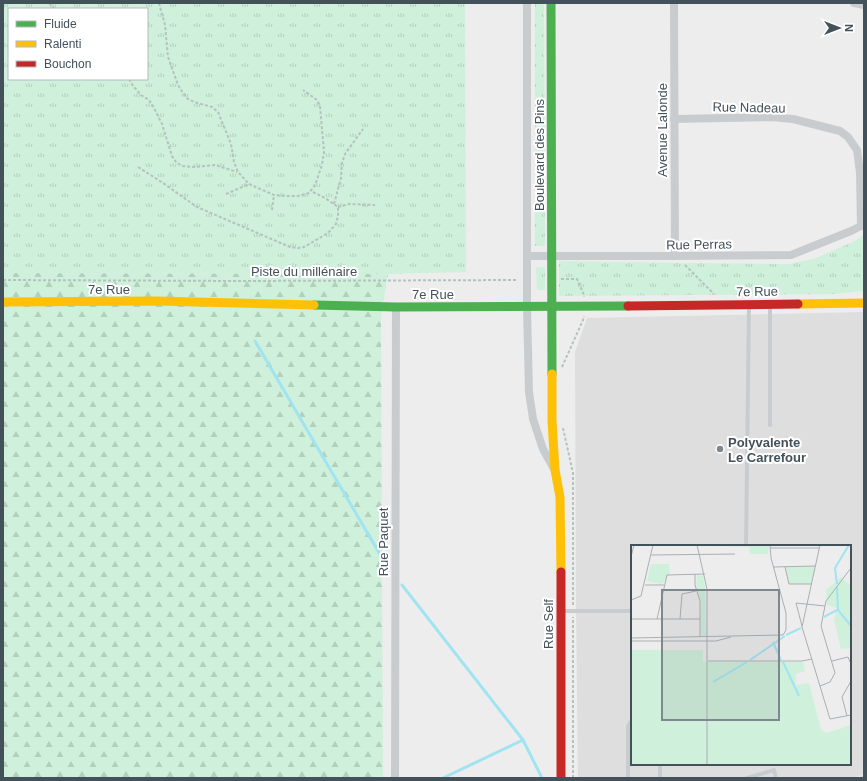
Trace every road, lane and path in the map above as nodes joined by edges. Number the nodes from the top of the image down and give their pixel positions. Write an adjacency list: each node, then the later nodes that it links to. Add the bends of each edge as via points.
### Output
1 (159, 3): 12 (path, via 165,25 168,58 178,85 188,99 212,107 218,112 231,144)
2 (527, 3): 22 (street, Boulevard des Pins)
3 (551, 3): 23 (street, Boulevard des Pins)
4 (674, 3): 9 (street, Avenue Lalonde)
5 (854, 3): 6 (street)
6 (864, 5)
7 (130, 80): 12 (path, via 141,95 154,106 176,162 182,166 194,167 215,165)
8 (303, 90): 14 (path, via 317,100 320,106 324,152 322,165)
9 (674, 119): 21 (street, Rue Nadeau, via 771,117 793,119 840,131 857,150); 24 (street, Avenue Lalonde)
10 (363, 129): 17 (path, via 345,154)
11 (138, 167): 19 (path, via 198,207 290,247 304,247 328,233 336,224)
12 (238, 172): 13 (path)
13 (249, 184): 15 (path); 16 (path)
14 (311, 191): 16 (path, via 298,196); 17 (path)
15 (226, 194)
16 (274, 195): 20 (path)
17 (334, 204): 19 (path)
18 (375, 206): 19 (path, via 349,204)
19 (338, 207)
20 (272, 210)
21 (862, 225): 24 (street, Rue Perras, via 791,255)
22 (527, 256): 23 (street, Rue Perras); 26 (street, Boulevard des Pins)
23 (552, 256): 24 (street, Rue Perras); 27 (street, Boulevard des Pins)
24 (674, 256): 31 (path)
25 (3, 280): 26 (path, Piste du millénaire)
26 (527, 280): 34 (street, Boulevard des Pins)
27 (552, 280): 35 (street, Boulevard des Pins); 36 (path, via 577,279 584,295)
28 (3, 302): 33 (street, 7e Rue, via 157,301)
29 (864, 303): 30 (street, 7e Rue)
30 (770, 304): 32 (street, 7e Rue); 37 (lane)
31 (723, 305): 32 (street, 7e Rue); 36 (street, 7e Rue)
32 (749, 305): 39 (lane)
33 (396, 307): 34 (street, 7e Rue); 45 (street, Rue Paquet)
34 (527, 307): 35 (street, 7e Rue); 38 (street, Rue Self, via 529,392 533,419 543,449)
35 (552, 307): 36 (street, 7e Rue); 38 (street, Rue Self, via 552,421)
36 (584, 307)
37 (770, 425)
38 (555, 470): 40 (street, Rue Self, via 560,497)
39 (746, 545)
40 (561, 611): 41 (lane); 46 (street, Rue Self)
41 (631, 611)
42 (631, 722): 47 (lane, via 628,726)
43 (660, 765): 48 (lane)
44 (864, 777): 51 (path)
45 (395, 778)
46 (560, 778)
47 (628, 778)
48 (660, 778)
49 (747, 778): 50 (lane, via 774,770)
50 (776, 778)
51 (860, 778)

